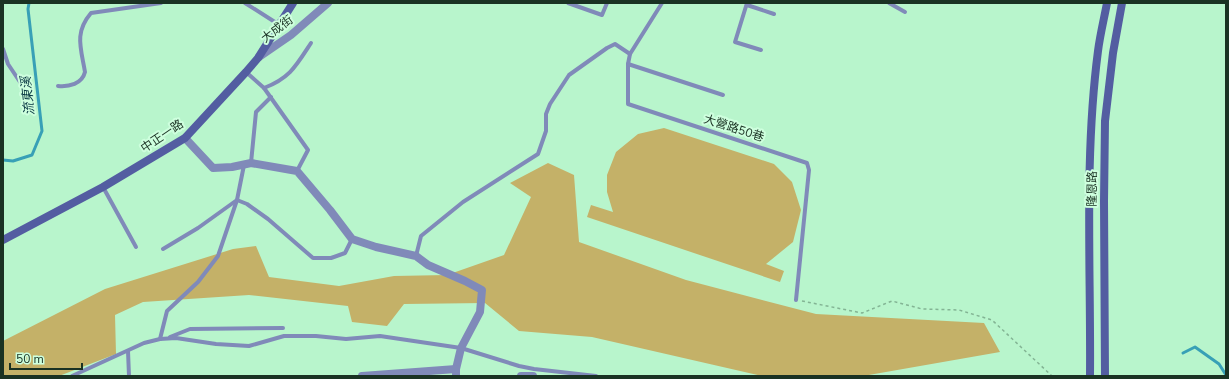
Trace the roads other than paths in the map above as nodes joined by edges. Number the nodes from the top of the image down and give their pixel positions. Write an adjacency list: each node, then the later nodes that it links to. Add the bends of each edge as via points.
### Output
1 (162, 3): 23 (lane, via 91,13 84,22 79,44 84,75 76,84)
2 (245, 3): 14 (lane)
3 (293, 3): 14 (main road, 中正一路)
4 (328, 3): 19 (street, 大成街, via 291,35)
5 (568, 3): 6 (lane, via 602,15)
6 (607, 3)
7 (662, 3): 18 (lane, 大營路50巷)
8 (889, 3): 12 (lane)
9 (1107, 3): 50 (main road, 隆恩路, via 1098,51 1093,119 1090,201)
10 (1122, 3): 51 (main road, 隆恩路, via 1105,121)
11 (747, 4): 13 (lane); 17 (lane, via 735,42)
12 (905, 12)
13 (774, 14)
14 (278, 24): 19 (main road, 中正一路)
15 (311, 43): 24 (lane, via 294,69 277,83)
16 (3, 50): 22 (lane, via 8,64)
17 (761, 50)
18 (630, 54): 20 (lane, 大營路50巷); 36 (lane, via 615,44 569,75 546,114 546,131 538,154 463,202 421,236)
19 (258, 58): 21 (main road, 中正一路)
20 (628, 64): 25 (lane); 37 (lane, 大營路50巷, via 628,104 806,163 808,170)
21 (246, 72): 24 (lane); 27 (main road, 中正一路)
22 (20, 82)
23 (58, 86)
24 (264, 88): 26 (lane)
25 (723, 95)
26 (271, 97): 28 (lane, via 256,112); 29 (lane, via 308,150)
27 (185, 138): 28 (street, via 213,168); 30 (main road, 中正一路)
28 (248, 164): 29 (street); 31 (lane)
29 (297, 171): 32 (street)
30 (103, 187): 33 (main road, 中正一路); 34 (lane)
31 (237, 200): 32 (lane, via 268,219 313,258 332,258 345,253); 35 (lane); 40 (lane, via 218,256 198,282 167,311)
32 (352, 239): 36 (street)
33 (3, 240)
34 (136, 247)
35 (163, 249)
36 (416, 256): 41 (street, via 428,265 482,290 480,312)
37 (796, 300)
38 (283, 328): 39 (lane, via 190,329)
39 (166, 338): 40 (lane); 41 (lane, via 249,346 284,336 346,339 380,336)
40 (160, 339): 42 (lane)
41 (461, 348): 43 (street); 49 (lane, via 519,366)
42 (128, 351): 44 (lane); 45 (lane)
43 (456, 372): 46 (street)
44 (72, 376)
45 (129, 376)
46 (362, 376)
47 (521, 376): 48 (street)
48 (533, 376)
49 (596, 376)
50 (1090, 376)
51 (1105, 376)

